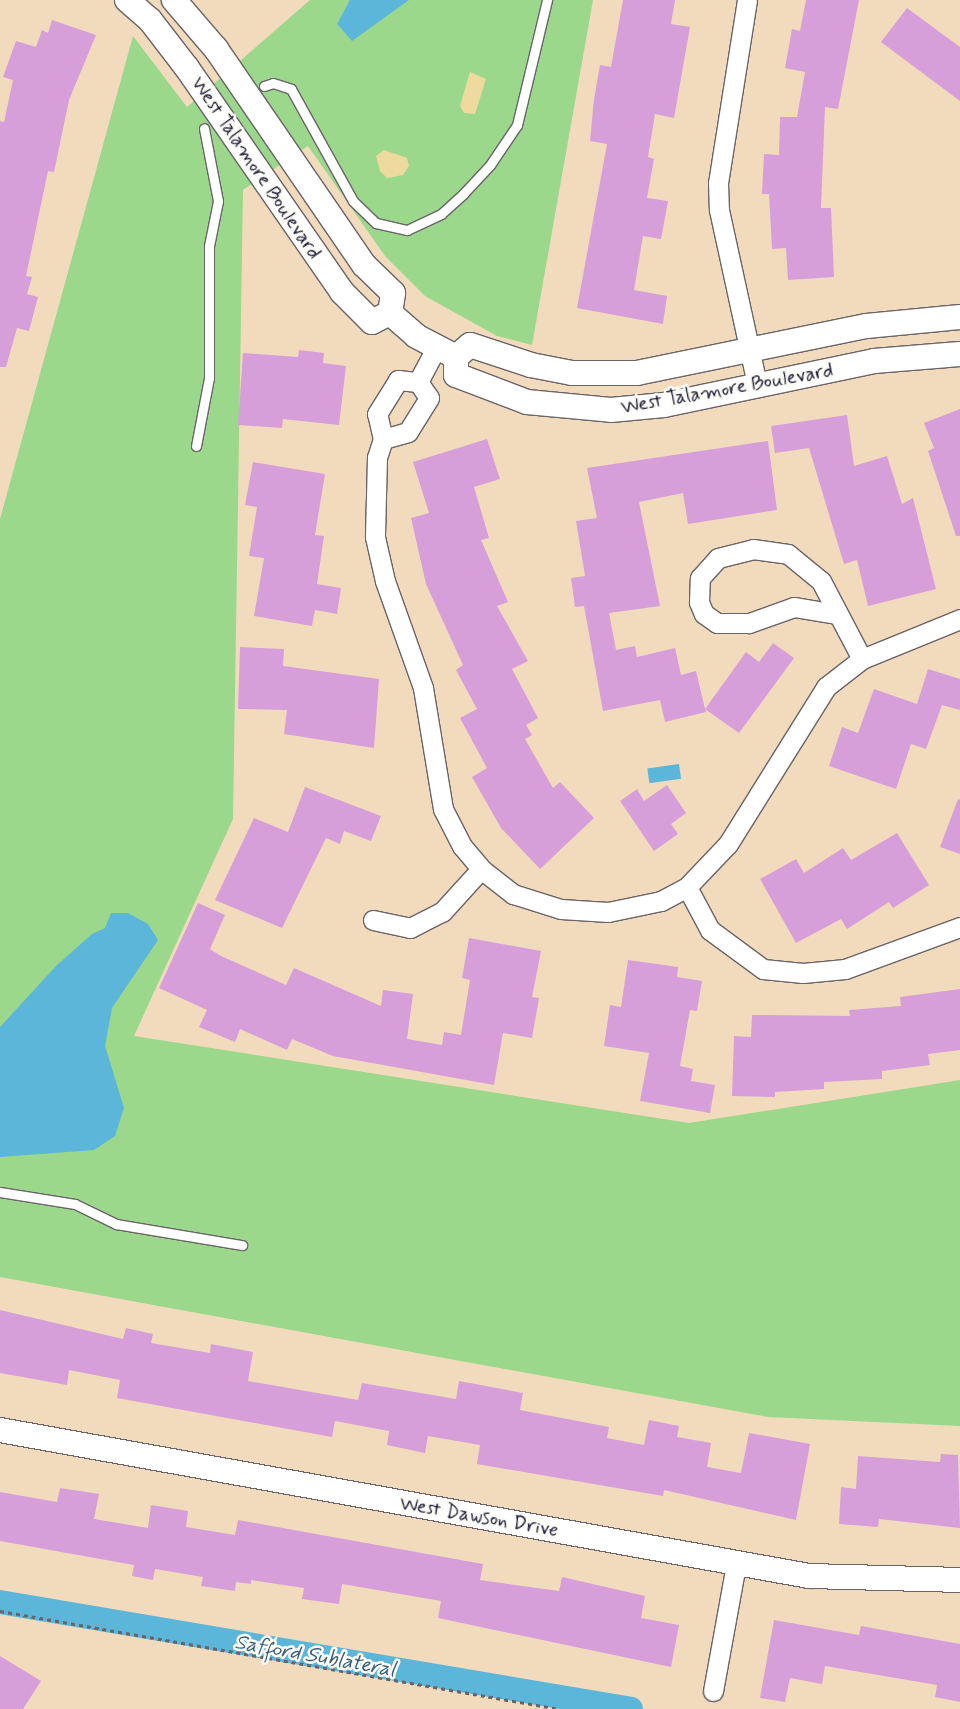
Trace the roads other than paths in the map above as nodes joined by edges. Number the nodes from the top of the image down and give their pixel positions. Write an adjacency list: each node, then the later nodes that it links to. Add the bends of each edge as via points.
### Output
1 (127, 0): 7 (street, West Talamore Boulevard, via 150,20 187,68 342,292 372,322)
2 (174, 0): 7 (street, West Talamore Boulevard, via 216,50 364,265 393,293)
3 (547, 0): 5 (lane, via 517,125 490,165 463,194 442,214 407,230 376,223 353,201 290,89 272,83)
4 (747, 0): 9 (street, via 718,182 719,210)
5 (264, 86)
6 (204, 128): 15 (lane, via 218,202 209,246 209,378)
7 (390, 313): 10 (street)
8 (960, 317): 9 (street, West Talamore Boulevard, via 866,326)
9 (748, 350): 10 (street, West Talamore Boulevard, via 637,372 602,374 531,365 470,345); 13 (street)
10 (446, 353): 12 (street); 13 (street, West Talamore Boulevard, via 456,375 527,402 569,408 664,405)
11 (960, 354): 13 (street, West Talamore Boulevard, via 874,360)
12 (418, 382): 14 (street, via 398,380 378,414); 14 (street, via 429,398 408,432)
13 (757, 385)
14 (383, 439): 19 (street, via 377,458 375,537 385,581 423,688 443,809 462,846)
15 (196, 446)
16 (836, 614): 16 (street, via 821,581 788,554 753,550 718,558 700,578 699,602 704,614 717,623 749,623 794,607); 18 (street)
17 (960, 619): 18 (street)
18 (862, 659): 20 (street, via 826,687 728,844)
19 (481, 868): 20 (street, via 514,894 561,909 608,912 661,901); 21 (street, via 434,916 410,928)
20 (687, 887): 22 (street, via 710,930 763,968 803,973 845,969)
21 (373, 920)
22 (957, 931)
23 (0, 1192): 24 (lane, via 75,1204 116,1224)
24 (242, 1246)
25 (0, 1430): 26 (street, West Dawson Drive)
26 (736, 1564): 27 (street, West Dawson Drive, via 809,1576); 28 (street)
27 (960, 1580)
28 (713, 1691)

